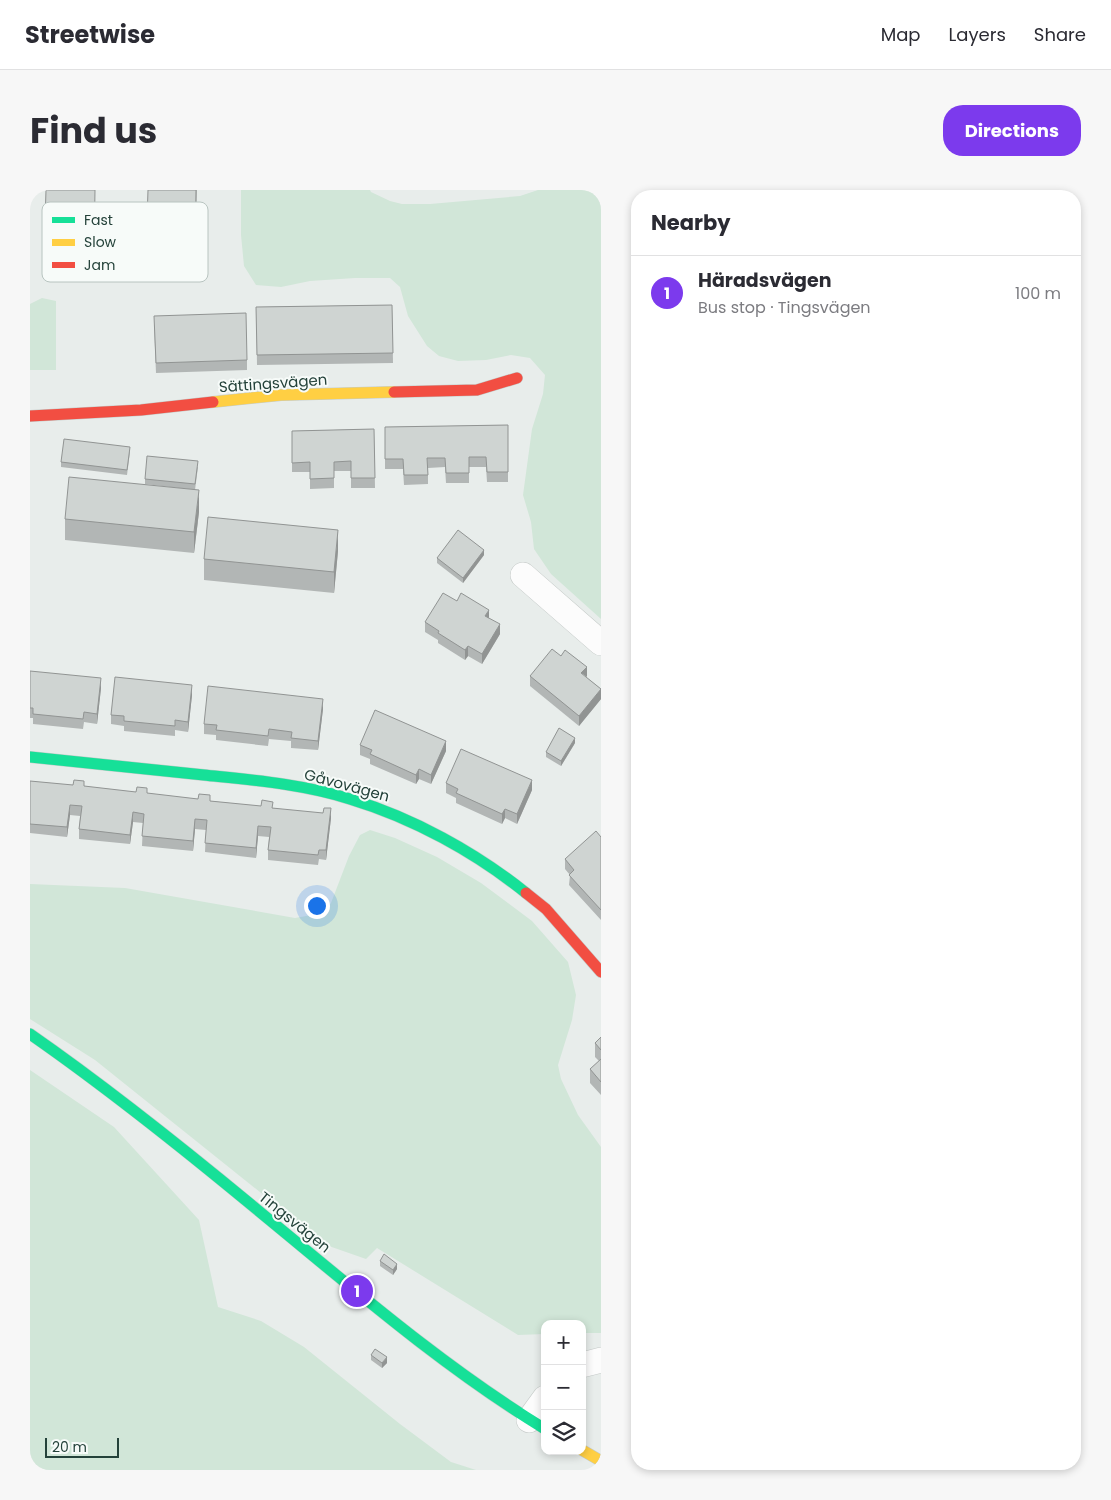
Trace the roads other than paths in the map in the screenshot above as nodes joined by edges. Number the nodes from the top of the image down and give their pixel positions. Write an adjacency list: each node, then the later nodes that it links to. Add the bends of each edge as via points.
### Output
1 (517, 378): 2 (street, Sättingsvägen, via 477,390 282,395 141,410)
2 (30, 416)
3 (523, 576): 4 (street)
4 (601, 643)
5 (30, 757): 6 (street, Gåvovägen, via 261,781 348,798 389,812 489,865 515,884 546,909)
6 (601, 972)
7 (30, 1034): 11 (street, Tingsvägen, via 151,1122 422,1345)
8 (601, 1360): 9 (street)
9 (586, 1364)
10 (541, 1410): 11 (street)
11 (537, 1424)
12 (586, 1452): 13 (street)
13 (601, 1461)

